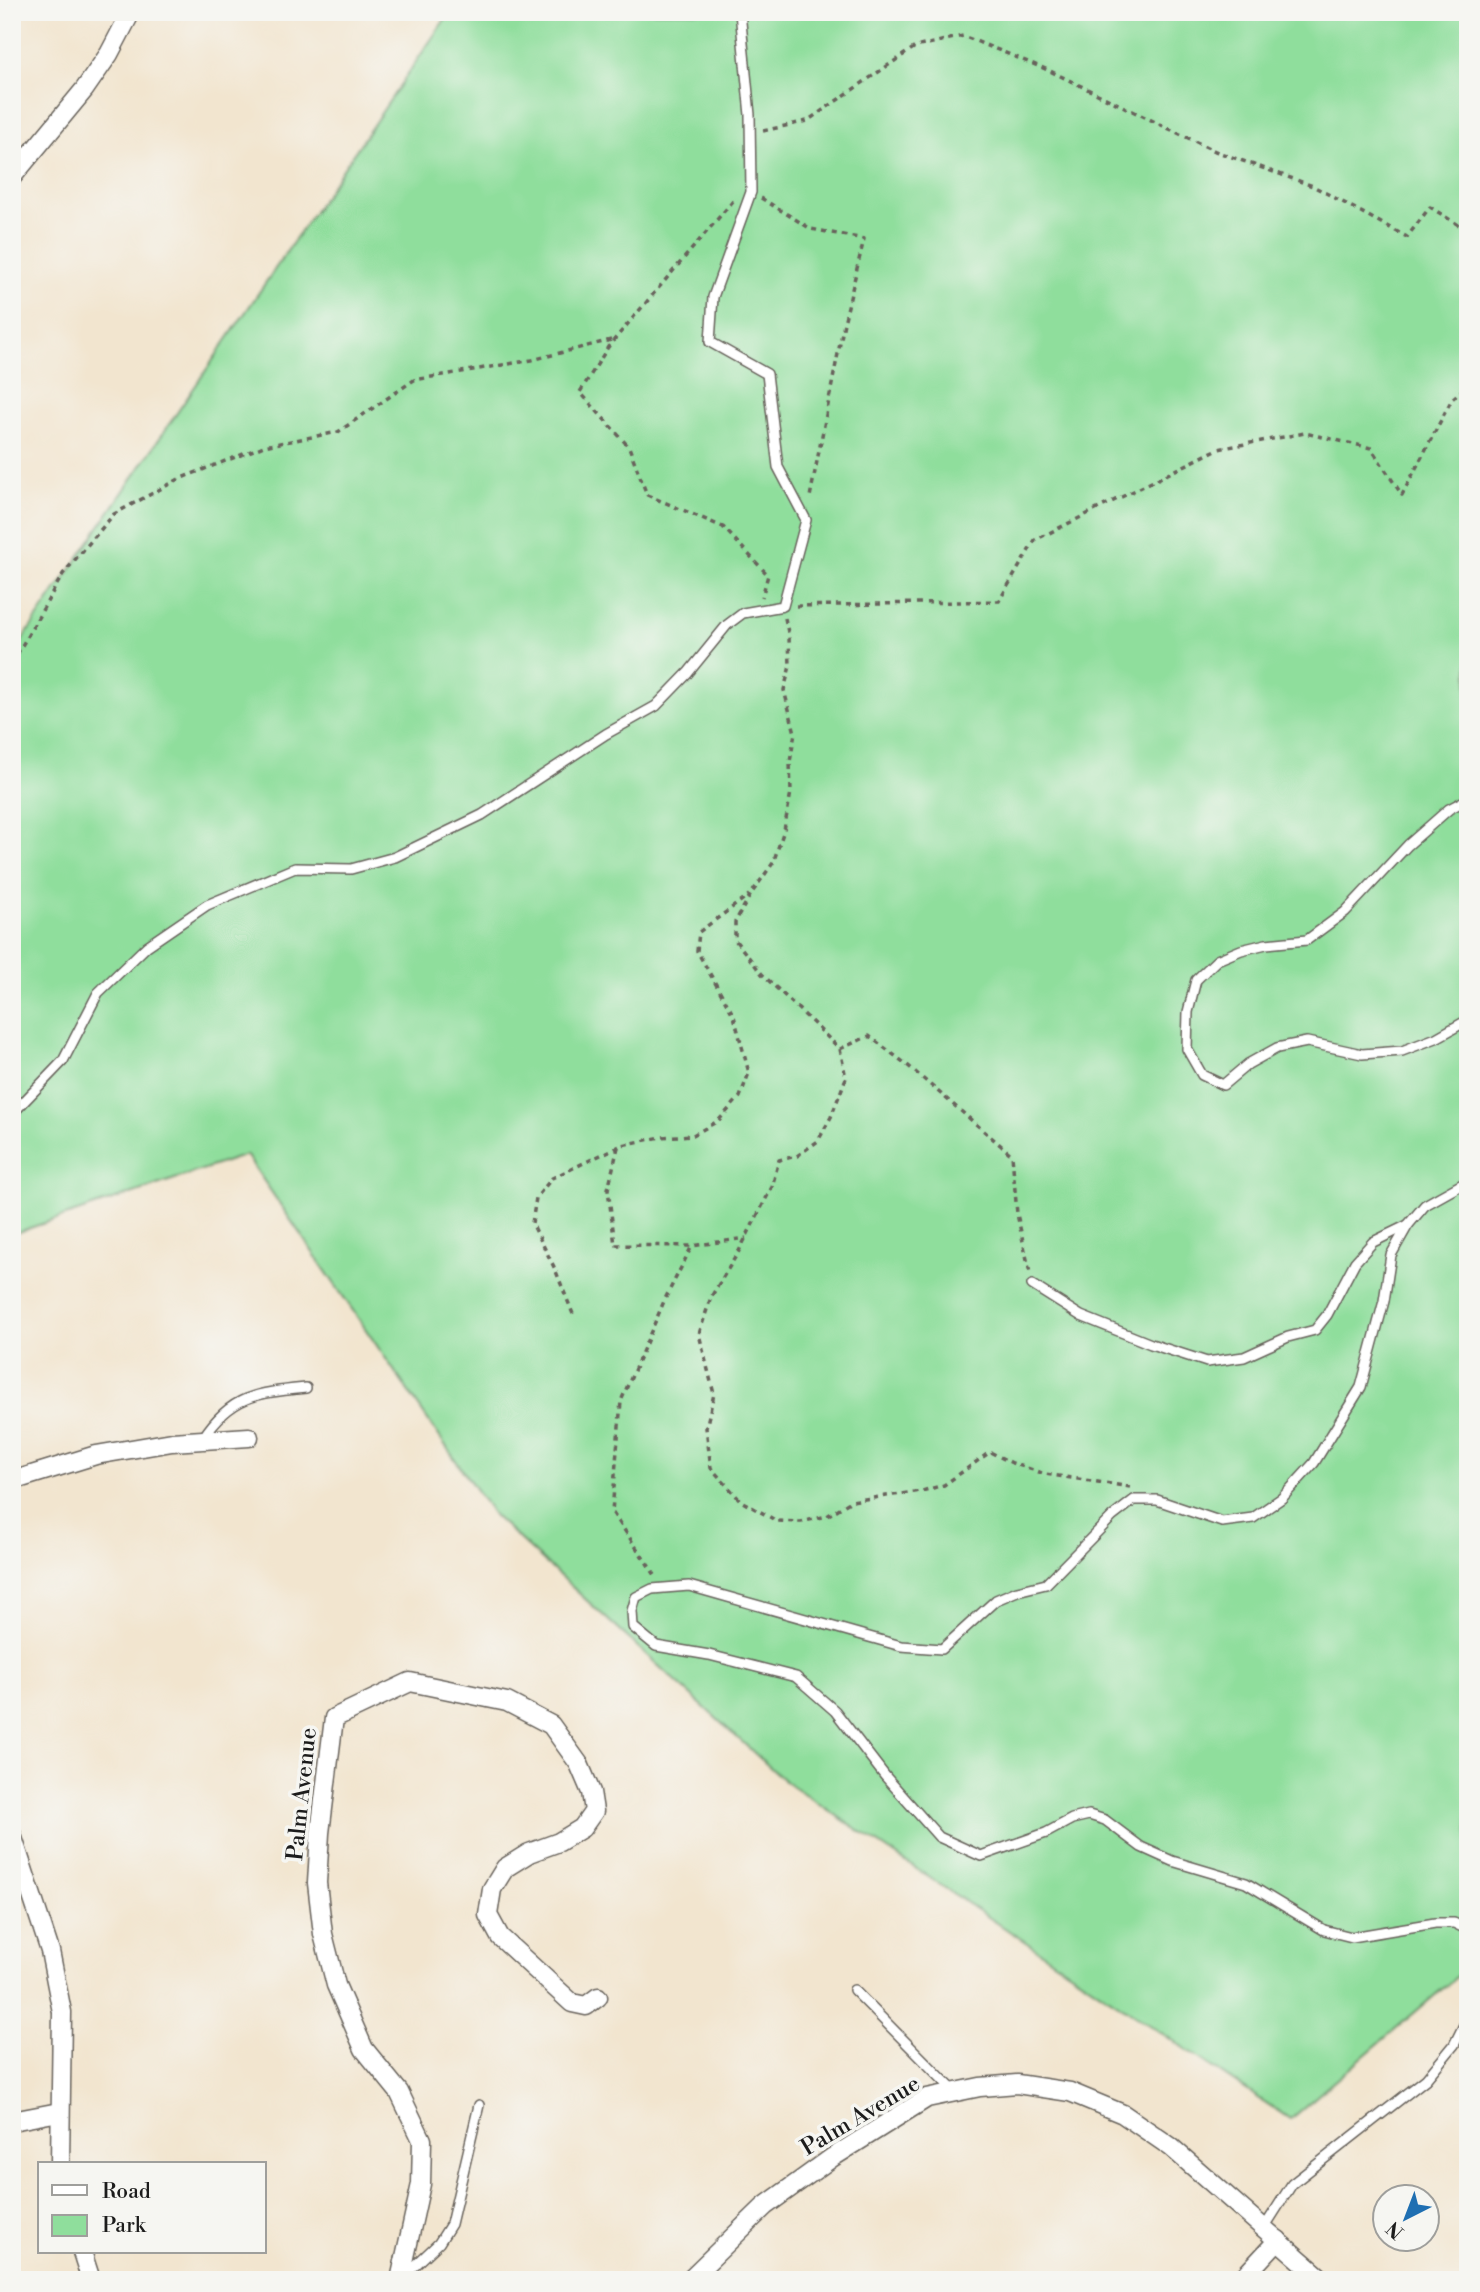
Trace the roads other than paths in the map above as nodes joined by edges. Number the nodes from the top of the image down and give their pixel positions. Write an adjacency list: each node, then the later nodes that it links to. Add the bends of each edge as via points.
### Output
1 (131, 12): 3 (street, via 84,90)
2 (740, 12): 6 (lane, via 751,192 713,297 710,342 767,374 778,467 806,520 783,607 743,612 656,706 482,815 395,857 351,869 295,868 207,905 147,946 98,993 63,1062)
3 (12, 177)
4 (1468, 799): 5 (lane, via 1449,809 1345,912 1307,940 1266,944 1217,960 1196,980 1188,1012 1187,1049 1202,1075 1223,1085 1277,1048 1307,1042 1362,1054 1402,1051)
5 (1468, 1020)
6 (12, 1115)
7 (1468, 1181): 8 (lane, via 1425,1205)
8 (1408, 1225): 9 (lane, via 1373,1242 1355,1262 1315,1329 1244,1357 1207,1362 1151,1344 1081,1316); 15 (lane, via 1391,1255 1361,1387 1314,1463 1282,1498 1253,1518 1222,1522 1157,1500 1135,1500 1046,1584 996,1600 942,1649 901,1646 689,1586 652,1589 636,1597 633,1627 656,1646 796,1677 835,1711 939,1837 981,1856 1089,1815 1172,1861 1246,1883 1324,1930 1352,1937 1435,1923 1454,1923)
9 (1032, 1285)
10 (306, 1388): 12 (lane, via 242,1399 222,1413)
11 (249, 1437): 12 (street)
12 (202, 1440): 13 (street, via 96,1455)
13 (12, 1481)
14 (12, 1835): 21 (street, via 50,1951 62,2012)
15 (1468, 1930)
16 (854, 1990): 19 (lane)
17 (598, 1997): 27 (street, Palm Avenue, via 586,2006 572,2003 500,1937 488,1915 492,1889 505,1868 582,1828 594,1811 579,1764 551,1725 506,1702 410,1682 334,1718 317,1883 323,1934 336,1985 364,2049 399,2092 422,2140 421,2184)
18 (1468, 2017): 24 (lane, via 1454,2045 1426,2079 1292,2184)
19 (955, 2092): 24 (street, Palm Avenue, via 1017,2084 1070,2092 1123,2114 1171,2147); 28 (street, Palm Avenue, via 927,2098 833,2157 765,2207)
20 (479, 2105): 27 (lane, via 451,2224 439,2243)
21 (59, 2112): 22 (street); 23 (street)
22 (12, 2121)
23 (60, 2162)
24 (1271, 2234): 29 (street); 30 (street, Palm Avenue)
25 (83, 2254): 26 (street)
26 (91, 2280)
27 (400, 2280)
28 (689, 2280)
29 (1241, 2280)
30 (1323, 2280)

